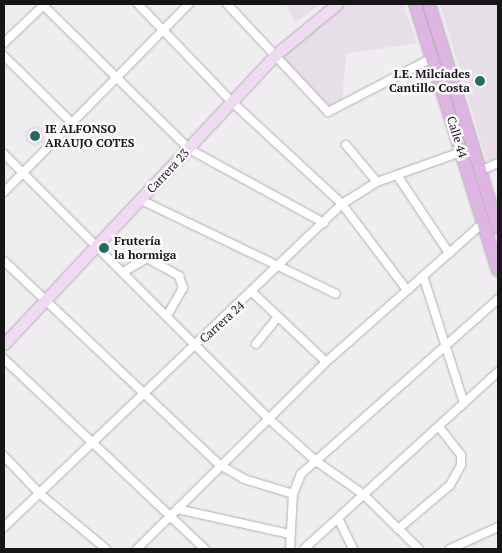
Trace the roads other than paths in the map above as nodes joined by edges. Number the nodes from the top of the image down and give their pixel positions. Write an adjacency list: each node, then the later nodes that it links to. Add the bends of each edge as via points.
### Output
1 (44, 4): 9 (street); 13 (street)
2 (138, 4): 8 (street)
3 (189, 4): 8 (street)
4 (227, 4): 10 (street)
5 (337, 4): 10 (street, Carrera 23)
6 (415, 4): 12 (main road, Calle 44)
7 (429, 4): 21 (main road, Calle 44)
8 (163, 30): 13 (street); 14 (street)
9 (4, 43)
10 (275, 55): 12 (street, via 328,112); 14 (street, Carrera 23)
11 (4, 56): 15 (street)
12 (432, 58): 18 (main road, Calle 44)
13 (117, 77): 15 (street); 17 (street)
14 (232, 102): 17 (street, Carrera 23); 28 (street)
15 (72, 123): 22 (street)
16 (346, 145): 24 (street)
17 (189, 149): 26 (street, Carrera 23); 29 (street)
18 (461, 152): 23 (street, Carrera 24); 27 (main road, Calle 44)
19 (4, 154): 22 (street)
20 (498, 163): 21 (street)
21 (480, 171): 27 (main road, Calle 44)
22 (23, 173): 25 (street); 32 (street)
23 (397, 175): 24 (street, Carrera 24); 33 (street)
24 (377, 182): 28 (street, Carrera 24)
25 (4, 192)
26 (141, 200): 32 (street, Carrera 23); 35 (street)
27 (489, 200): 30 (main road, Calle 44); 31 (main road, Calle 44)
28 (342, 204): 29 (street, Carrera 24); 39 (street)
29 (324, 223): 35 (street, Carrera 24)
30 (483, 223): 33 (street); 36 (main road, Calle 44)
31 (498, 228)
32 (97, 246): 37 (street); 43 (street, Carrera 23)
33 (450, 253): 38 (street)
34 (4, 261): 43 (street)
35 (279, 267): 40 (street, Carrera 24); 41 (street)
36 (498, 270)
37 (123, 272): 44 (street); 44 (street, via 147,258 179,276 183,288)
38 (423, 276): 39 (street); 49 (street)
39 (407, 290): 51 (street)
40 (253, 293): 45 (street); 48 (street, Carrera 24)
41 (336, 294)
42 (498, 299): 49 (street)
43 (46, 300): 46 (street, Carrera 23); 53 (street)
44 (167, 316): 48 (street)
45 (278, 317): 47 (street); 51 (street)
46 (4, 344)
47 (256, 344)
48 (196, 345): 53 (street, Carrera 24); 55 (street)
49 (446, 346): 54 (street); 59 (street)
50 (4, 359): 57 (street)
51 (326, 362): 55 (street)
52 (498, 372): 54 (street)
53 (144, 393): 57 (street, Carrera 24); 60 (street)
54 (464, 403): 56 (street)
55 (269, 419): 59 (street); 60 (street)
56 (439, 427): 63 (street); 69 (street, via 461,454 461,465 450,485)
57 (93, 442): 61 (street, Carrera 24); 65 (street)
58 (4, 456): 61 (street)
59 (316, 461): 62 (street, via 302,474); 63 (street)
60 (220, 465): 62 (street, via 244,479); 64 (street)
61 (40, 493): 67 (street, Carrera 24); 71 (street)
62 (293, 494): 70 (street)
63 (363, 494): 66 (street); 69 (street)
64 (177, 509): 65 (street); 70 (street)
65 (170, 516): 72 (street); 73 (street)
66 (339, 520): 75 (street); 76 (street)
67 (4, 527)
68 (498, 527): 78 (street)
69 (398, 529): 77 (street)
70 (290, 534): 74 (street)
71 (106, 549)
72 (137, 549)
73 (205, 549)
74 (290, 549)
75 (304, 549)
76 (353, 549)
77 (419, 549)
78 (450, 549)

